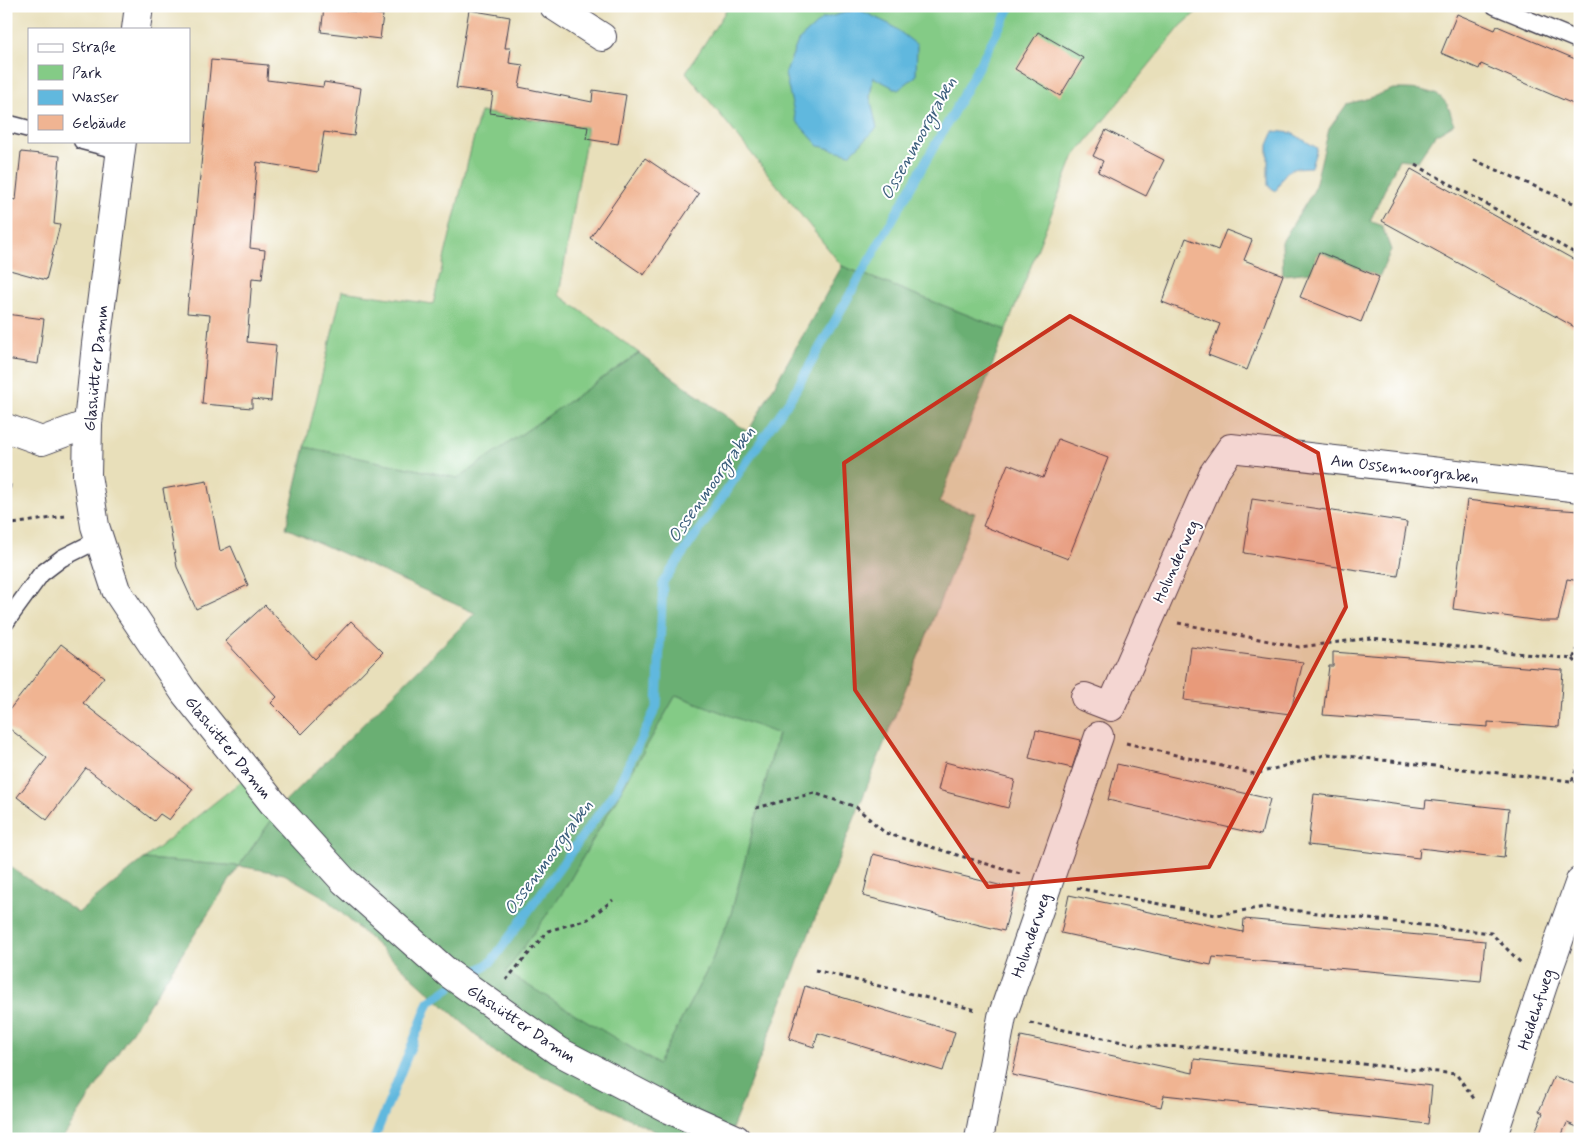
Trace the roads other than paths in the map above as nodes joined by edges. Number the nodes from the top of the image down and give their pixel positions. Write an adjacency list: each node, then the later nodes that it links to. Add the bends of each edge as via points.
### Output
1 (139, 6): 4 (street)
2 (554, 6): 5 (street)
3 (1495, 6): 6 (lane)
4 (136, 28)
5 (602, 37)
6 (1580, 42)
7 (6, 123): 8 (lane)
8 (28, 128)
9 (90, 142): 10 (lane)
10 (121, 146): 11 (street, Glashütter Damm)
11 (88, 424): 12 (street, via 42,441); 15 (street, Glashütter Damm, via 87,476)
12 (6, 428)
13 (1231, 448): 14 (street, Am Ossenmoorgraben); 17 (street, Holunderweg, via 1213,474 1111,707)
14 (1580, 488)
15 (98, 540): 16 (lane, via 62,558 41,574); 21 (street, Glashütter Damm, via 116,590 178,684 273,803 344,881 448,973 558,1051 669,1109)
16 (6, 622)
17 (1085, 697)
18 (1099, 736): 22 (street, Holunderweg, via 1002,1017)
19 (1580, 880): 20 (street, Heidehofweg)
20 (1494, 1134)
21 (736, 1139)
22 (979, 1139)

